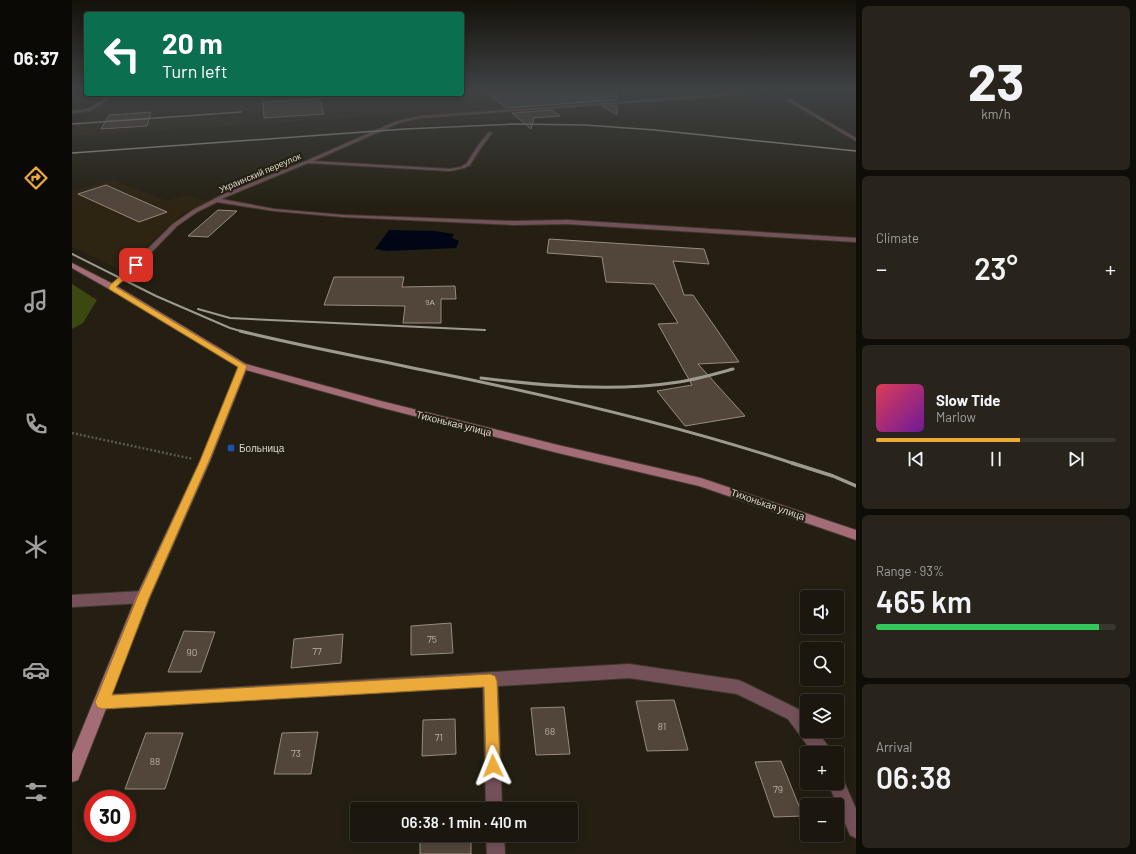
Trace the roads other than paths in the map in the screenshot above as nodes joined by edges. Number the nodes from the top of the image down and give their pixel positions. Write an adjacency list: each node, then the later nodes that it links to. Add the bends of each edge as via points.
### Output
1 (382, 129): 5 (lane, Украинский переулок)
2 (837, 129): 4 (street)
3 (490, 133): 5 (lane, via 464,168 450,170)
4 (856, 140)
5 (307, 162): 6 (lane, Украинский переулок)
6 (215, 200): 7 (lane, via 274,210 343,216 513,223 567,222); 9 (lane, Украинский переулок, via 175,225)
7 (856, 240)
8 (72, 265): 9 (street, Тихонькая улица)
9 (112, 287): 10 (street, Тихонькая улица)
10 (243, 366): 11 (street, Тихонькая улица, via 379,404 701,482); 12 (street)
11 (856, 535)
12 (143, 598): 13 (street); 15 (street)
13 (72, 601)
14 (490, 681): 15 (street); 16 (street, via 629,671 738,687 793,714); 19 (street)
15 (102, 702): 17 (street)
16 (818, 746)
17 (72, 774)
18 (839, 790): 20 (street)
19 (494, 802)
20 (856, 830)
21 (495, 842): 22 (street)
22 (496, 854)

